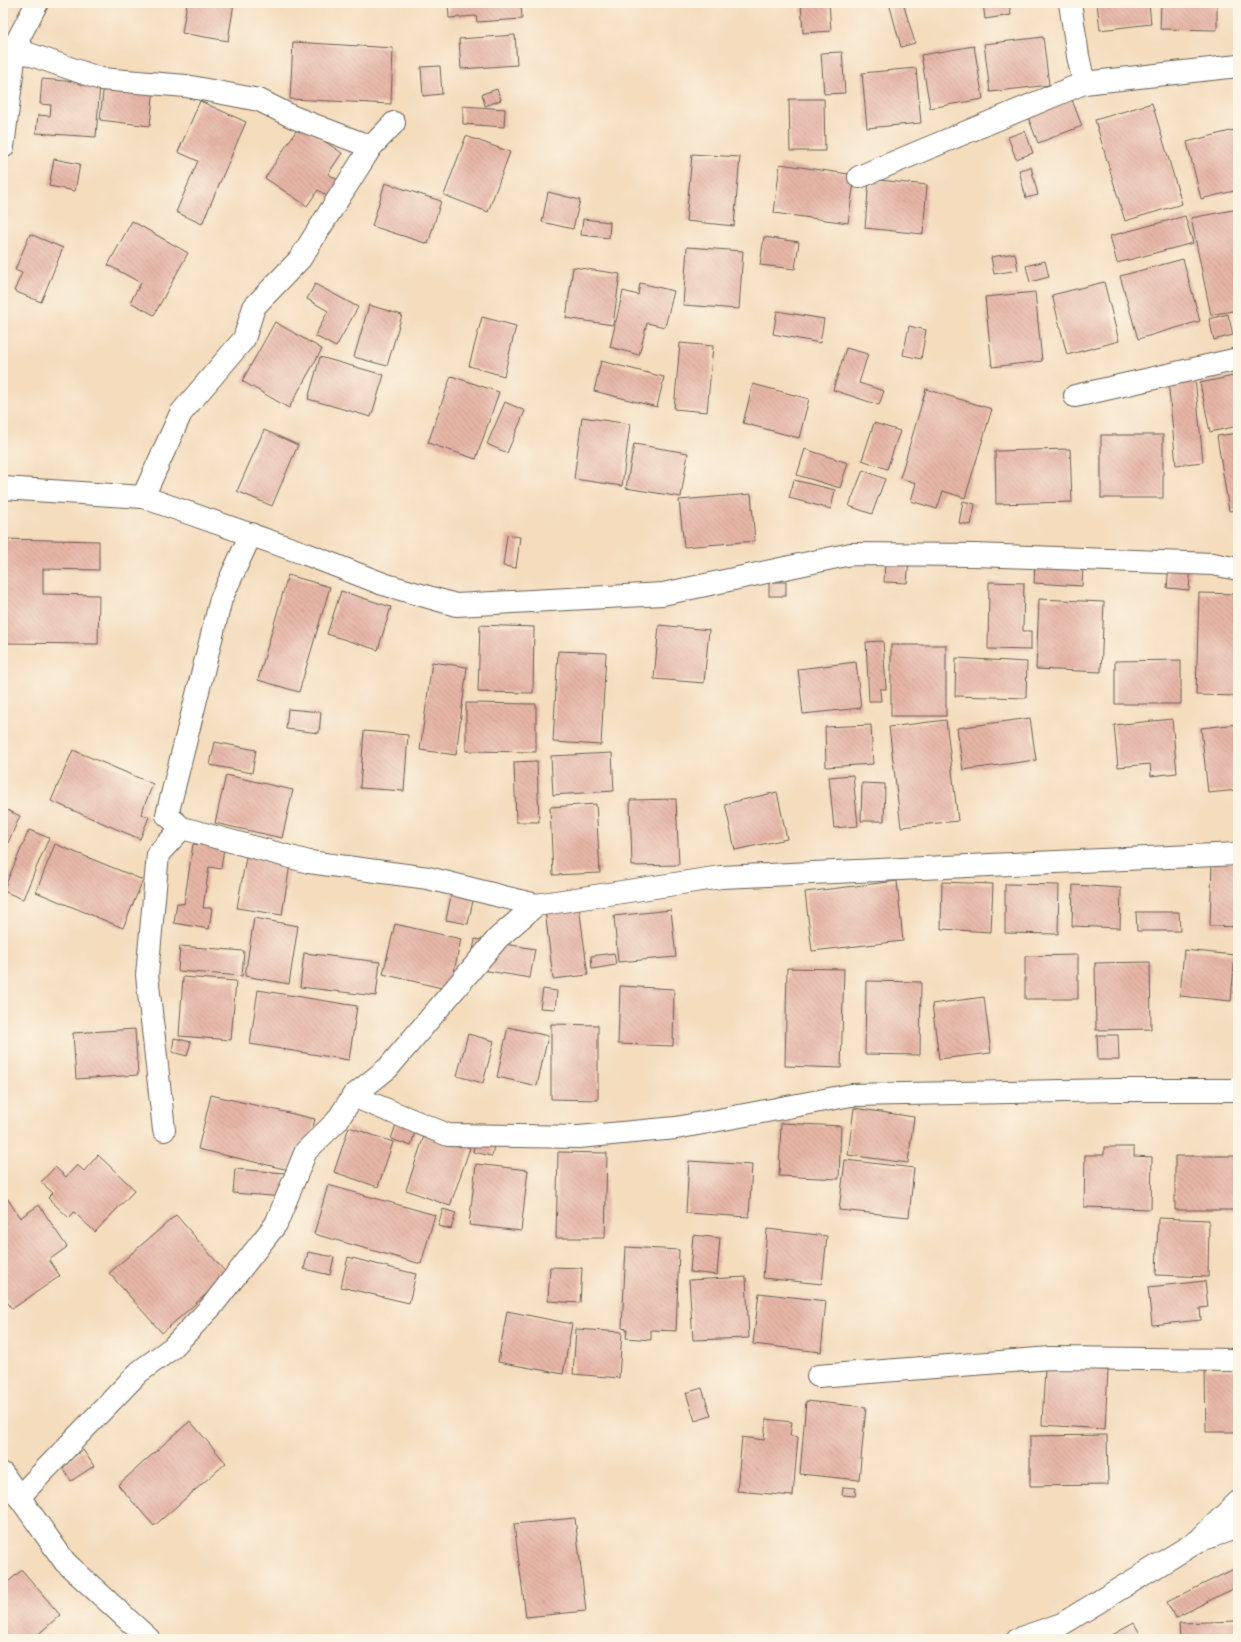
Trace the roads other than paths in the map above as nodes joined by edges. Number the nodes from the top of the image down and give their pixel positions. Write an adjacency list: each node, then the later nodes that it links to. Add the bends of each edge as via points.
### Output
1 (37, 3): 3 (street)
2 (1070, 3): 5 (street)
3 (16, 43): 7 (street, via 26,53 101,79 186,86 259,100 293,117); 8 (street)
4 (1238, 66): 5 (street)
5 (1084, 83): 9 (street)
6 (394, 123): 7 (street)
7 (371, 147): 13 (street, via 300,259 254,306 244,338 181,413)
8 (3, 148)
9 (859, 177)
10 (1238, 359): 11 (street)
11 (1075, 396)
12 (3, 488): 13 (street)
13 (143, 497): 14 (street)
14 (251, 534): 15 (street, via 383,584 456,605 663,594 851,554 975,555 1213,564); 16 (street, via 222,598 167,815)
15 (1238, 569)
16 (182, 828): 18 (street, via 309,862 428,878); 21 (street, via 158,854 147,975)
17 (1238, 854): 18 (street, via 721,877)
18 (536, 905): 20 (street, via 498,938 388,1068)
19 (1238, 1090): 20 (street, via 851,1095 676,1128 579,1137 448,1135)
20 (352, 1096): 25 (street, via 337,1121 306,1151 276,1224 211,1307 172,1348 139,1372)
21 (164, 1130)
22 (1238, 1360): 23 (street, via 1051,1358)
23 (818, 1376)
24 (3, 1474): 25 (street)
25 (19, 1497): 29 (street, via 65,1562)
26 (1238, 1502): 28 (street)
27 (1238, 1527): 28 (street)
28 (1198, 1541): 30 (street, via 1062,1624)
29 (149, 1639)
30 (1018, 1639)

